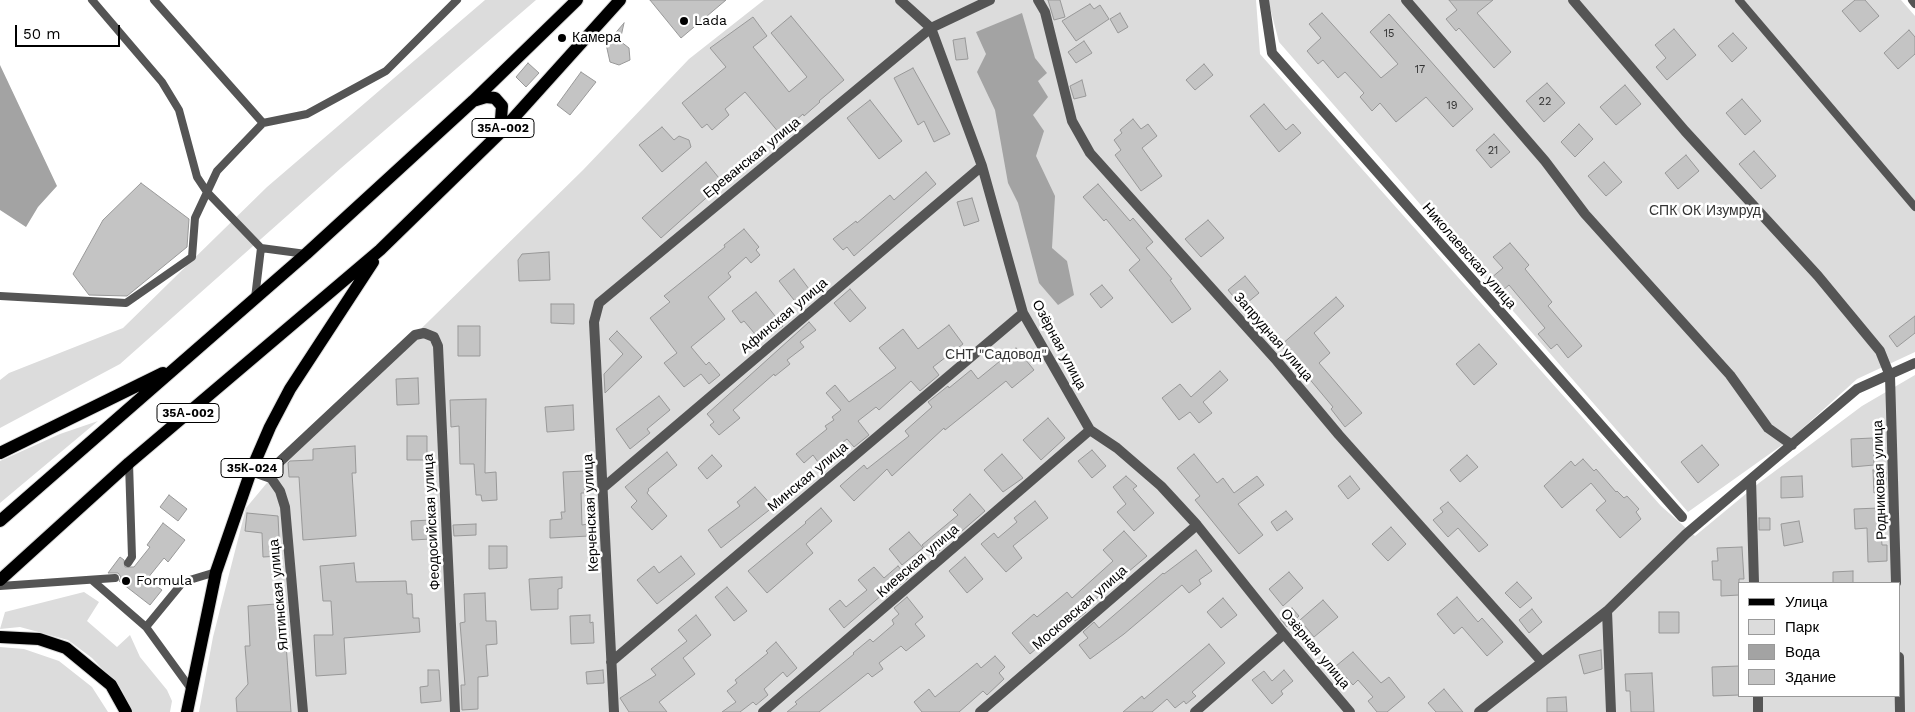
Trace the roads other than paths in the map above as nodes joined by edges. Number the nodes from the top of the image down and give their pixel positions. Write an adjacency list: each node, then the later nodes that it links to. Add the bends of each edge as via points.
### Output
1 (92, 0): 20 (lane, via 162,82 179,110 197,177)
2 (154, 0): 17 (lane)
3 (457, 0): 17 (lane, via 386,71 307,114)
4 (578, 0): 16 (main road, 35А-002)
5 (620, 0): 18 (main road, 35А-002)
6 (900, 0): 15 (street, Озёрная улица)
7 (990, 0): 15 (street)
8 (1038, 0): 56 (street, Запрудная улица, via 1044,12 1072,121 1090,153)
9 (1264, 0): 40 (street, Николаевская улица, via 1272,53)
10 (1406, 0): 33 (street, via 1545,161 1585,214 1730,375 1768,428)
11 (1573, 0): 31 (street, via 1685,131 1818,276 1880,351)
12 (1739, 0): 21 (lane)
13 (1912, 0): 14 (lane)
14 (1915, 4)
15 (931, 28): 19 (street, Озёрная улица); 27 (street, Ереванская улица, via 605,296)
16 (473, 101): 18 (main road, via 495,98 502,106); 24 (main road, 35А-002)
17 (263, 123): 20 (lane, via 217,171)
18 (500, 132): 23 (main road, 35А-002)
19 (982, 166): 28 (street, Озёрная улица); 39 (street, Афинская улица)
20 (207, 192): 22 (lane); 25 (lane, via 195,218 192,257 126,303)
21 (1915, 207)
22 (261, 248): 24 (lane); 26 (lane)
23 (380, 250): 35 (main road, 35А-002); 36 (main road, 35К-024, via 290,389)
24 (306, 254): 26 (main road, 35А-002)
25 (0, 296)
26 (255, 299): 30 (main road, 35А-002)
27 (595, 312): 39 (street, Керченская улица)
28 (1023, 313): 32 (street, Озёрная улица); 55 (street, Минская улица)
29 (1915, 363): 31 (street)
30 (181, 364): 34 (main road); 41 (main road, 35А-002)
31 (1890, 376): 33 (street, via 1857,389); 49 (street, Родниковая улица)
32 (1090, 430): 42 (street, Озёрная улица, via 1117,448 1161,486); 65 (street, Киевская улица)
33 (1792, 445): 38 (street)
34 (0, 453)
35 (130, 463): 43 (lane, via 132,557); 46 (main road, 35А-002)
36 (251, 471): 37 (street); 44 (main road, 35К-024)
37 (272, 478): 62 (street, Ялтинская улица, via 285,507); 63 (street, Феодосийская улица, via 274,467 415,335 434,337 438,346)
38 (1751, 478): 48 (street); 51 (street, via 1686,534)
39 (604, 487): 55 (street, Керченская улица)
40 (1682, 517)
41 (0, 521)
42 (1197, 525): 53 (street, Озёрная улица); 66 (street, Московская улица)
43 (128, 563)
44 (216, 572): 52 (lane, via 183,582); 57 (main road, 35К-024)
45 (115, 578): 47 (lane)
46 (0, 580)
47 (93, 581): 50 (lane); 52 (lane)
48 (1754, 582)
49 (1896, 582)
50 (0, 586)
51 (1607, 611): 56 (street); 70 (street)
52 (146, 627): 57 (lane)
53 (1284, 634): 67 (street); 68 (street, Озёрная улица)
54 (0, 636): 60 (main road, via 39,638 66,648 111,686)
55 (611, 662): 64 (street, Керченская улица)
56 (1542, 662): 69 (street)
57 (191, 689): 61 (main road, 35К-024)
58 (1758, 697): 71 (street)
59 (1900, 697): 72 (street)
60 (126, 712)
61 (187, 712)
62 (303, 712)
63 (455, 712)
64 (614, 712)
65 (763, 712)
66 (980, 712)
67 (1195, 712)
68 (1350, 712)
69 (1479, 712)
70 (1611, 712)
71 (1758, 712)
72 (1900, 712)

